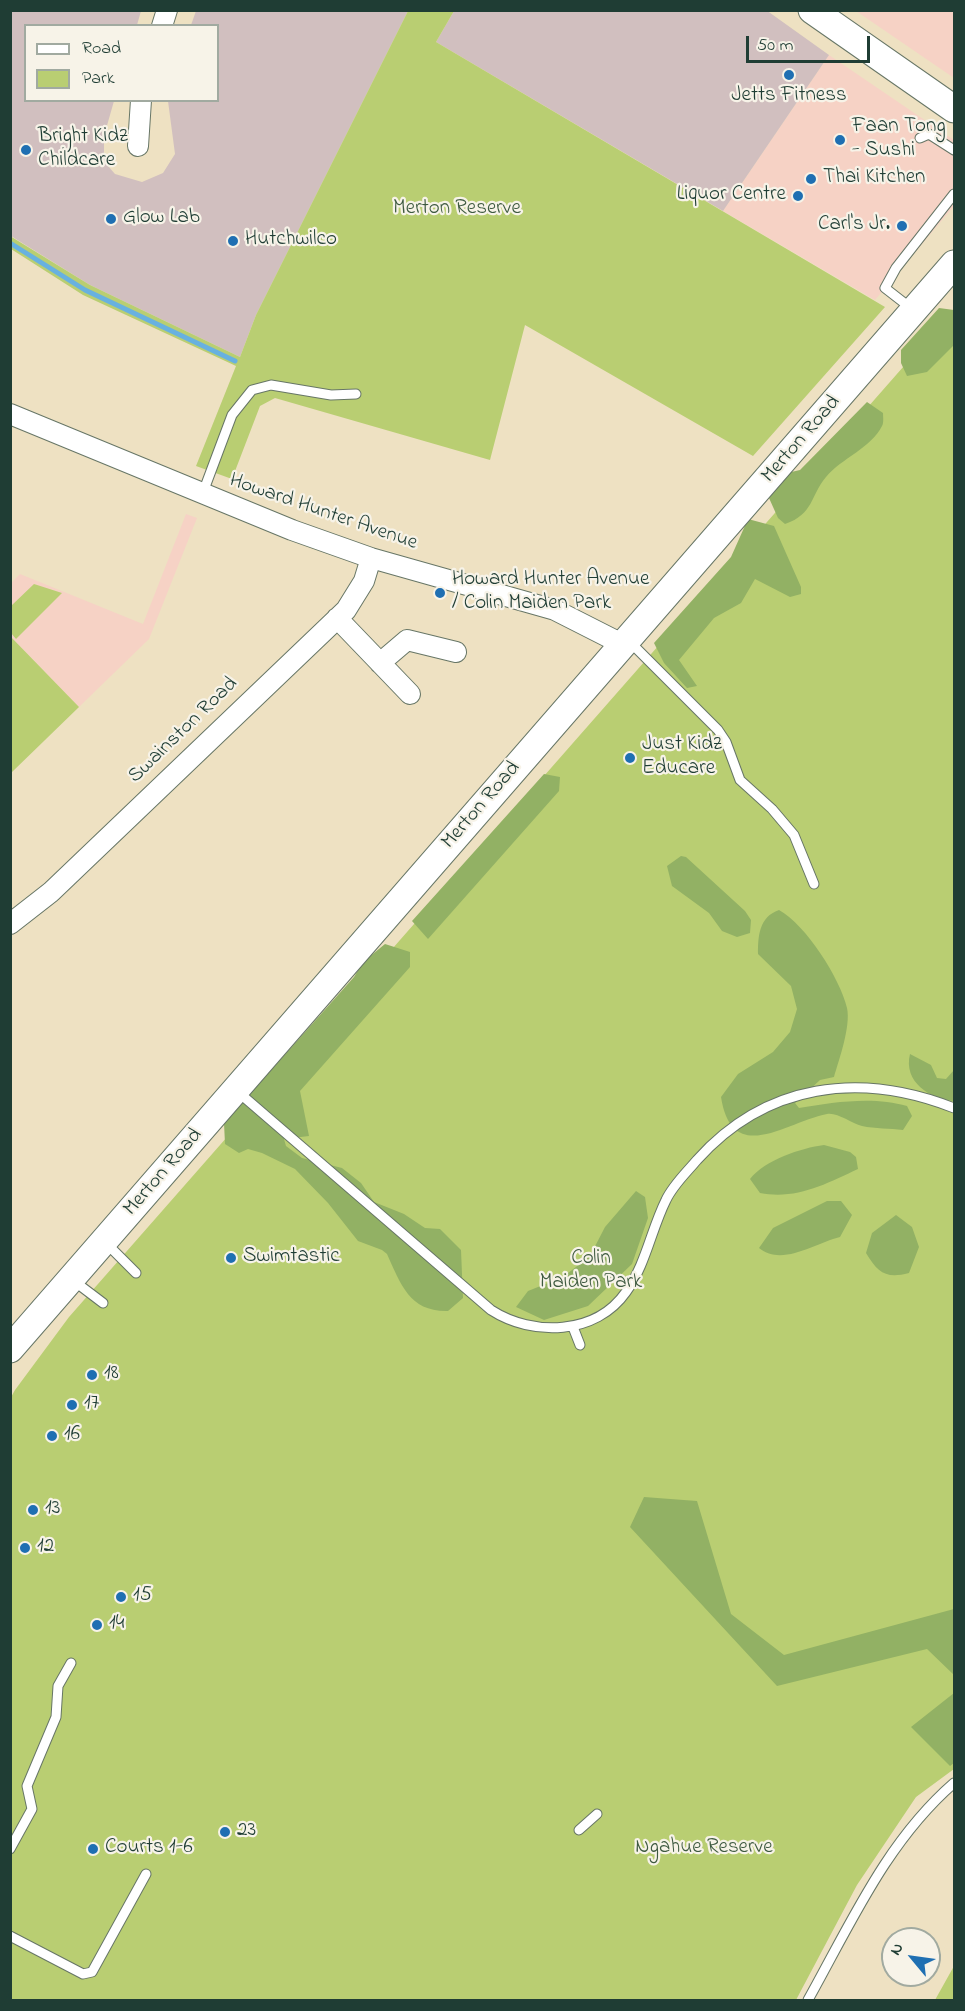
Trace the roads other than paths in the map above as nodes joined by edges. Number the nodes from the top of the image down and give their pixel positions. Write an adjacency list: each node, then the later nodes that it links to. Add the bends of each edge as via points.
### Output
1 (812, 10): 3 (main road)
2 (141, 102): 5 (street)
3 (954, 109)
4 (920, 138): 6 (lane, via 929,134)
5 (138, 146)
6 (954, 150)
7 (954, 194): 9 (lane, via 885,288)
8 (954, 264): 9 (main road, Merton Road)
9 (914, 311): 15 (main road, Merton Road)
10 (356, 394): 12 (lane, via 271,386 252,390 232,415)
11 (14, 421): 12 (street, Howard Hunter Avenue)
12 (202, 495): 13 (street, Howard Hunter Avenue)
13 (371, 558): 14 (street, Swainston Road, via 355,598); 15 (street, Howard Hunter Avenue, via 555,610)
14 (338, 618): 17 (street); 20 (street, Swainston Road, via 51,892)
15 (626, 643): 19 (lane, via 718,730 740,780 794,835); 21 (main road, Merton Road)
16 (456, 651): 17 (street, via 407,639)
17 (380, 663): 18 (street)
18 (410, 694)
19 (814, 884)
20 (10, 924)
21 (236, 1090): 23 (main road, Merton Road); 27 (lane, via 492,1310 520,1324 542,1329)
22 (954, 1108): 27 (lane, via 896,1091 844,1087 786,1098 751,1113 708,1148 666,1199 626,1293 602,1314)
23 (104, 1242): 24 (lane); 25 (main road, Merton Road)
24 (136, 1273)
25 (71, 1279): 26 (lane); 29 (main road, Merton Road)
26 (103, 1303)
27 (573, 1327): 28 (lane)
28 (580, 1345)
29 (10, 1349)
30 (71, 1663): 34 (lane, via 58,1686 56,1717 27,1786 32,1809)
31 (954, 1783): 37 (lane, via 924,1810 896,1845)
32 (597, 1814): 33 (lane)
33 (579, 1830)
34 (10, 1849)
35 (146, 1874): 36 (lane, via 92,1972 82,1974)
36 (10, 1936)
37 (808, 2001)

